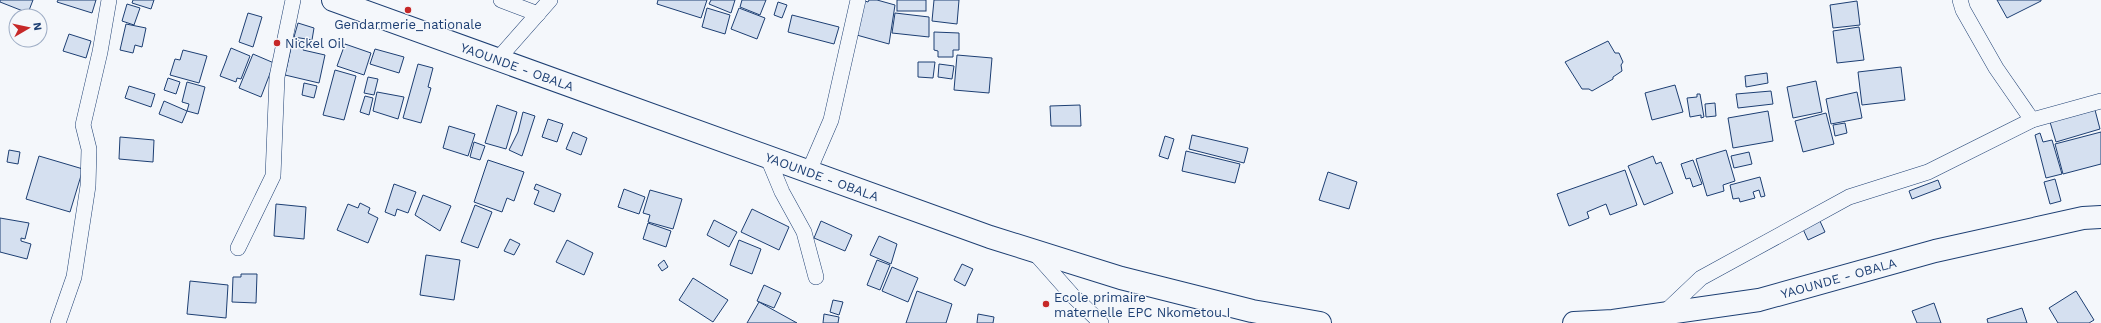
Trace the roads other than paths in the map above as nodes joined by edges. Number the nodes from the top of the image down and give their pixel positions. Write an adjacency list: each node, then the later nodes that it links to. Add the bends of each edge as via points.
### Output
1 (108, 0): 19 (street, via 100,52 83,125 89,149 88,186 74,277)
2 (293, 0): 15 (street, via 277,76 272,176)
3 (333, 0): 9 (highway, YAOUNDE - OBALA)
4 (501, 0): 8 (street)
5 (550, 0): 8 (street)
6 (858, 0): 13 (street, via 831,120)
7 (1960, 0): 11 (street, via 1963,10 1996,68)
8 (538, 14): 9 (street)
9 (498, 59): 12 (highway, YAOUNDE - OBALA)
10 (2101, 101): 11 (street)
11 (2032, 120): 18 (street, via 1928,172 1849,197 1701,278)
12 (767, 156): 13 (highway, YAOUNDE - OBALA); 17 (street, via 782,192 804,232)
13 (809, 171): 16 (highway, YAOUNDE - OBALA)
14 (2101, 217): 18 (highway, YAOUNDE - OBALA, via 2083,218 1934,251 1759,300)
15 (238, 248)
16 (1032, 250): 20 (street); 21 (highway, YAOUNDE - OBALA, via 1121,278 1252,311)
17 (816, 277)
18 (1663, 314): 22 (highway, YAOUNDE - OBALA)
19 (58, 323)
20 (1101, 323)
21 (1320, 323)
22 (1574, 323)

